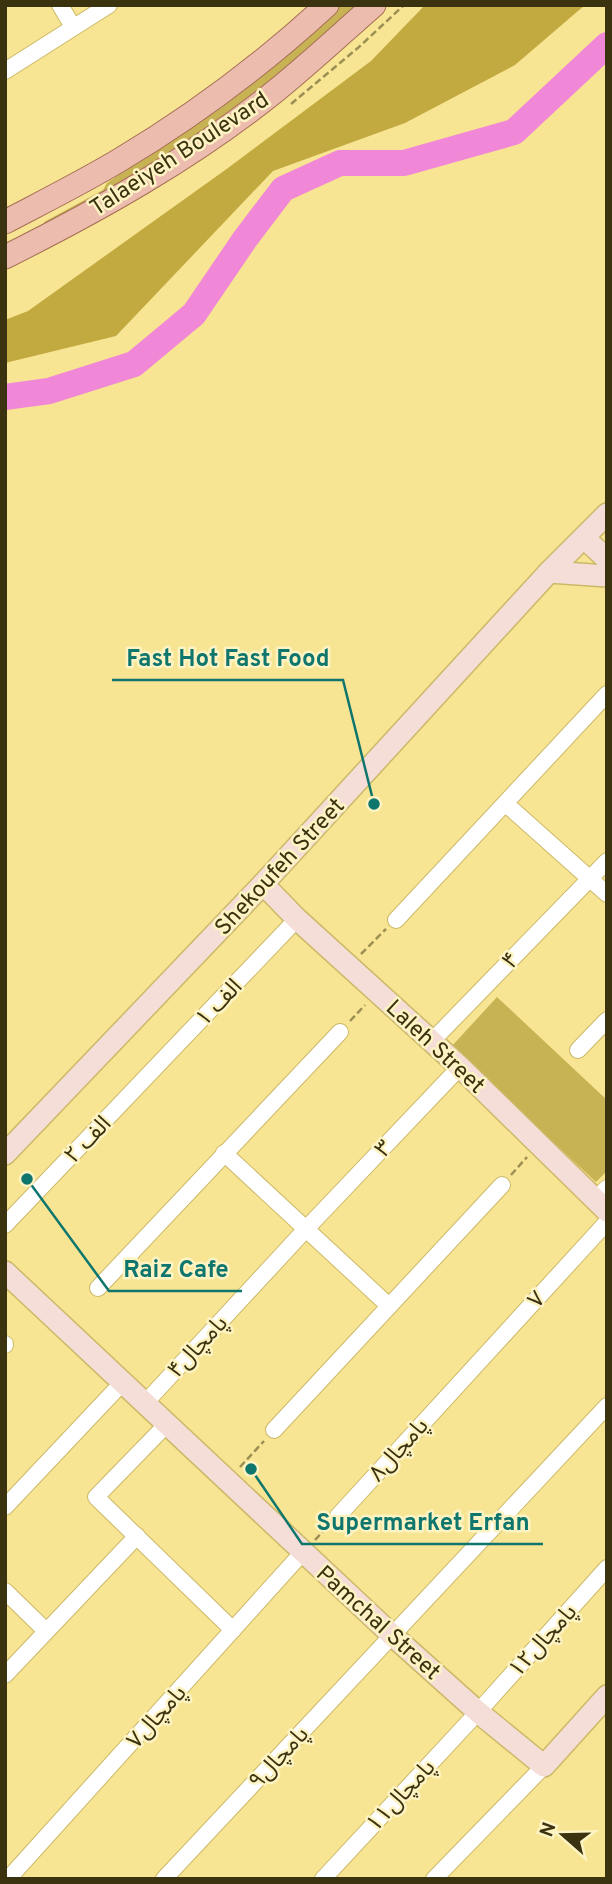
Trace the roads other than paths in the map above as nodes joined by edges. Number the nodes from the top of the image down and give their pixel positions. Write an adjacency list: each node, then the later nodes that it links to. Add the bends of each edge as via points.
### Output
1 (60, 5): 5 (street)
2 (109, 5): 5 (street)
3 (327, 5): 7 (main road, Talaeiyeh Boulevard, via 181,121)
4 (374, 5): 8 (main road, Talaeiyeh Boulevard, via 273,93 197,148 134,188)
5 (73, 27): 6 (street)
6 (5, 71)
7 (7, 221): 8 (main road)
8 (14, 252)
9 (607, 514): 10 (street, Shekoufeh Street)
10 (584, 538): 11 (street); 12 (street, Shekoufeh Street)
11 (607, 559)
12 (549, 572): 13 (street); 18 (street, Shekoufeh Street)
13 (607, 576)
14 (607, 694): 15 (street)
15 (506, 804): 17 (street); 21 (street)
16 (607, 861): 17 (street)
17 (590, 879): 19 (street); 24 (street, ۴)
18 (263, 884): 20 (street, Laleh Street); 29 (street, Shekoufeh Street)
19 (607, 894)
20 (297, 919): 24 (street, Laleh Street); 27 (street, ۱ الف)
21 (396, 920)
22 (607, 1020): 25 (street)
23 (340, 1032): 28 (street)
24 (430, 1042): 26 (street, Laleh Street)
25 (578, 1050)
26 (460, 1068): 31 (street, Laleh Street); 34 (street, ۳)
27 (139, 1084): 33 (street, ۲ الف)
28 (224, 1153): 34 (street); 36 (street)
29 (5, 1154)
30 (502, 1185): 37 (street)
31 (603, 1199)
32 (607, 1222): 38 (street, ۷)
33 (5, 1225)
34 (306, 1229): 37 (street); 40 (street, پامچال۴)
35 (5, 1272): 39 (street, Pamchal Street)
36 (98, 1288)
37 (389, 1306): 43 (street)
38 (465, 1377): 45 (street, پامچال۸)
39 (124, 1381): 40 (street, Pamchal Street); 44 (street)
40 (146, 1402): 42 (street, Pamchal Street)
41 (607, 1406): 52 (street, پامچال۹)
42 (168, 1423): 46 (street, via 96,1497); 47 (street, Pamchal Street)
43 (274, 1430)
44 (5, 1507)
45 (338, 1516)
46 (136, 1536): 50 (street); 51 (street)
47 (303, 1552): 50 (street, پامچال۷); 52 (street, Pamchal Street)
48 (607, 1568): 55 (street, پامچال۱۲)
49 (5, 1591): 51 (street)
50 (233, 1630): 57 (street, پامچال۷)
51 (46, 1631): 53 (street)
52 (392, 1635): 55 (street, Pamchal Street); 58 (street, پامچال۹)
53 (5, 1675)
54 (607, 1696): 56 (street)
55 (478, 1712): 56 (street, Pamchal Street); 59 (street, پامچال۱۱)
56 (544, 1766): 60 (street)
57 (8, 1879)
58 (164, 1879)
59 (323, 1879)
60 (434, 1879)

